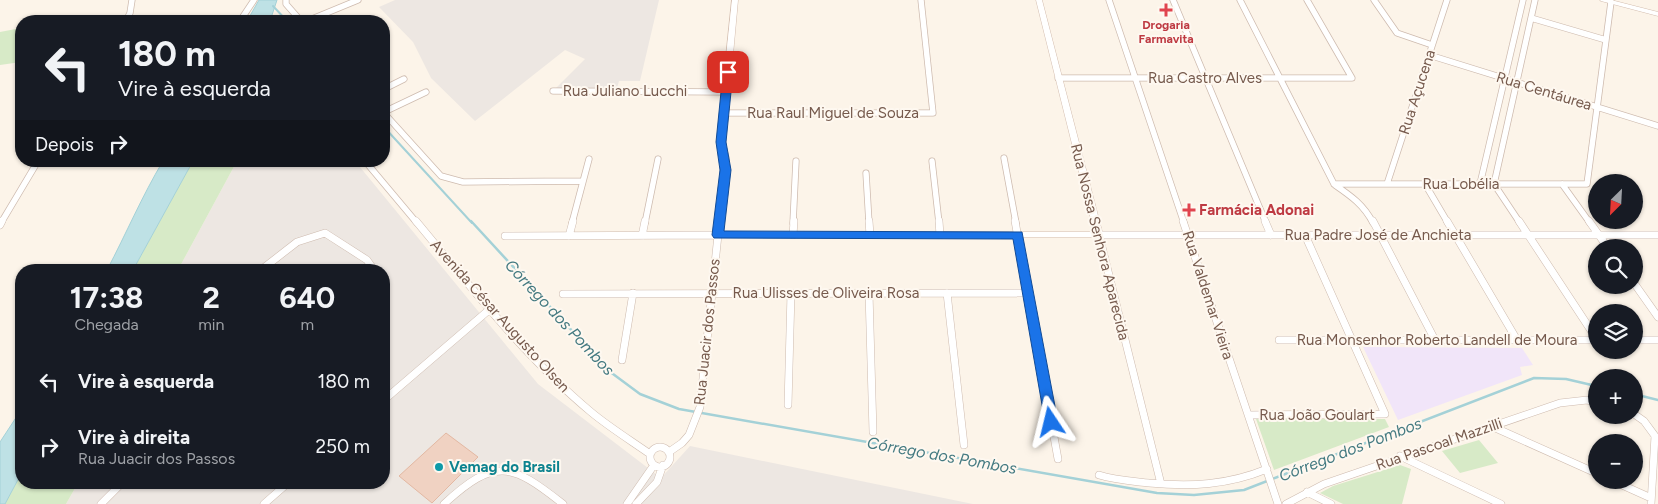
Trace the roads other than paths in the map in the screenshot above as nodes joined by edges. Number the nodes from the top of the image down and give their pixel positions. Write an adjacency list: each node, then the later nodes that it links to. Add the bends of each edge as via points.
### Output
1 (132, 0): 21 (street)
2 (254, 0): 22 (street)
3 (286, 0): 23 (street)
4 (358, 0): 24 (street)
5 (735, 0): 39 (street, Rua Juacir dos Passos)
6 (921, 0): 42 (street, Rua Raul Miguel de Souza, via 933,113)
7 (1039, 0): 29 (street, Rua Nossa Senhora Aparecida)
8 (1109, 0): 30 (street, Rua Valdemar Vieira)
9 (1173, 0): 31 (street)
10 (1240, 0): 32 (street)
11 (1307, 0): 32 (street, Rua Castro Alves, via 1352,78)
12 (1374, 0): 27 (street, via 1397,33)
13 (1447, 0): 27 (street, Rua Açucena)
14 (1524, 0): 17 (street); 33 (street)
15 (1603, 0): 18 (street)
16 (1619, 0): 19 (street)
17 (1534, 1): 25 (street)
18 (1611, 2): 20 (street); 26 (street)
19 (1658, 10)
20 (1658, 14)
21 (129, 15)
22 (244, 15)
23 (296, 15)
24 (322, 15)
25 (1531, 18): 26 (street); 35 (street)
26 (1606, 40): 40 (street)
27 (1432, 45): 28 (street, Rua Açucena)
28 (1429, 55): 33 (street, Rua Centáurea); 55 (street, Rua Açucena)
29 (1058, 78): 30 (street, Rua Castro Alves); 67 (street, Rua Nossa Senhora Aparecida)
30 (1135, 78): 31 (street, Rua Castro Alves); 68 (street, Rua Valdemar Vieira)
31 (1206, 78): 32 (street, Rua Castro Alves); 69 (street)
32 (1279, 78): 54 (street)
33 (1504, 78): 35 (street, Rua Centáurea); 57 (street)
34 (404, 79): 36 (street)
35 (1517, 82): 40 (street, Rua Centáurea); 58 (street)
36 (390, 86)
37 (553, 91): 39 (street, Rua Juliano Lucchi)
38 (426, 92): 41 (street)
39 (726, 92): 42 (street, Rua Juacir dos Passos)
40 (1597, 107): 44 (street, Rua Centáurea); 59 (street, Rua Lobélia, via 1587,184)
41 (390, 109)
42 (724, 113): 62 (street, Rua Juacir dos Passos, via 721,142 725,170)
43 (390, 119): 53 (street, via 441,176 450,180)
44 (1658, 126)
45 (1004, 158): 66 (street)
46 (658, 159): 77 (street)
47 (589, 160): 53 (street)
48 (796, 161): 63 (street)
49 (932, 161): 65 (street)
50 (34, 167): 60 (street)
51 (370, 167): 89 (street, Avenida César Augusto Olsen)
52 (866, 173): 64 (street)
53 (583, 181): 76 (street)
54 (1334, 184): 55 (street, Rua Lobélia); 71 (street, via 1363,206)
55 (1387, 184): 56 (street, Rua Lobélia)
56 (1425, 184): 57 (street, Rua Lobélia); 72 (street)
57 (1480, 184): 58 (street, Rua Lobélia)
58 (1494, 184): 59 (street, Rua Lobélia); 73 (street)
59 (1562, 184): 61 (street)
60 (0, 225)
61 (1598, 234): 73 (street, Rua Padre José de Anchieta); 74 (street, Rua Padre José de Anchieta); 78 (street)
62 (718, 235): 63 (street); 77 (street); 82 (street, Rua Juacir dos Passos)
63 (793, 235): 64 (street)
64 (870, 235): 65 (street)
65 (940, 235): 66 (street)
66 (1018, 235): 67 (street); 86 (street)
67 (1099, 235): 68 (street, Rua Padre José de Anchieta); 117 (street, Rua Nossa Senhora Aparecida)
68 (1188, 235): 69 (street, Rua Padre José de Anchieta); 103 (street, Rua Valdemar Vieira)
69 (1271, 235): 70 (street, Rua Padre José de Anchieta)
70 (1305, 235): 71 (street, Rua Padre José de Anchieta); 94 (street)
71 (1380, 235): 72 (street, Rua Padre José de Anchieta); 95 (street)
72 (1455, 235): 73 (street, Rua Padre José de Anchieta); 96 (street)
73 (1528, 235): 91 (street)
74 (1658, 235)
75 (505, 236): 76 (street)
76 (569, 236): 77 (street)
77 (642, 236)
78 (1602, 239)
79 (268, 264): 80 (street, via 297,242 325,234)
80 (370, 264)
81 (633, 293): 82 (street, Rua Ulisses de Oliveira Rosa); 87 (street, Rua Ulisses de Oliveira Rosa); 99 (street)
82 (712, 293): 83 (street, Rua Ulisses de Oliveira Rosa); 108 (street, Rua Juacir dos Passos, via 700,407 682,443)
83 (791, 293): 84 (street, Rua Ulisses de Oliveira Rosa); 102 (street)
84 (869, 293): 85 (street, Rua Ulisses de Oliveira Rosa); 106 (street)
85 (947, 293): 86 (street, Rua Ulisses de Oliveira Rosa); 107 (street)
86 (1028, 293): 111 (street)
87 (563, 294)
88 (1642, 294): 90 (street)
89 (490, 309): 100 (street); 109 (street, Avenida César Augusto Olsen, via 571,395)
90 (1658, 317)
91 (1588, 327)
92 (1588, 339): 96 (street, Rua Monsenhor Roberto Landell de Moura)
93 (1279, 340): 94 (street, Rua Monsenhor Roberto Landell de Moura)
94 (1352, 340): 95 (street, Rua Monsenhor Roberto Landell de Moura); 103 (street, Rua João Goulart, via 1385,414)
95 (1435, 340): 96 (street, Rua Monsenhor Roberto Landell de Moura)
96 (1517, 340)
97 (1643, 340): 98 (street)
98 (1658, 340)
99 (622, 360)
100 (390, 395)
101 (1588, 400): 105 (street, Rua Pascoal Mazzilli, via 1560,403)
102 (788, 405)
103 (1248, 415): 115 (street, Rua Valdemar Vieira)
104 (1643, 420): 122 (street, via 1655,436)
105 (1491, 426): 110 (street, Rua Pascoal Mazzilli); 114 (street)
106 (873, 432)
107 (964, 445)
108 (669, 452): 109 (street, via 659,448); 113 (street, via 669,460)
109 (650, 454): 112 (street)
110 (1400, 456): 121 (street, Rua Pascoal Mazzilli); 132 (street)
111 (1058, 459)
112 (654, 464): 113 (street); 127 (street)
113 (664, 465): 128 (street, via 657,482)
114 (1588, 469)
115 (1268, 471): 117 (street, via 1222,483); 129 (street, Rua Valdemar Vieira)
116 (1099, 475): 117 (street, via 1124,482)
117 (1161, 484)
118 (116, 489): 123 (street)
119 (281, 489): 124 (street)
120 (1629, 489): 122 (street)
121 (1306, 492): 130 (street, Rua Pascoal Mazzilli); 131 (street)
122 (1651, 501)
123 (101, 504)
124 (264, 504)
125 (444, 504): 126 (street, via 472,479 495,470 525,476)
126 (563, 504)
127 (627, 504)
128 (636, 504)
129 (1278, 504)
130 (1286, 504)
131 (1331, 504)
132 (1501, 504)

